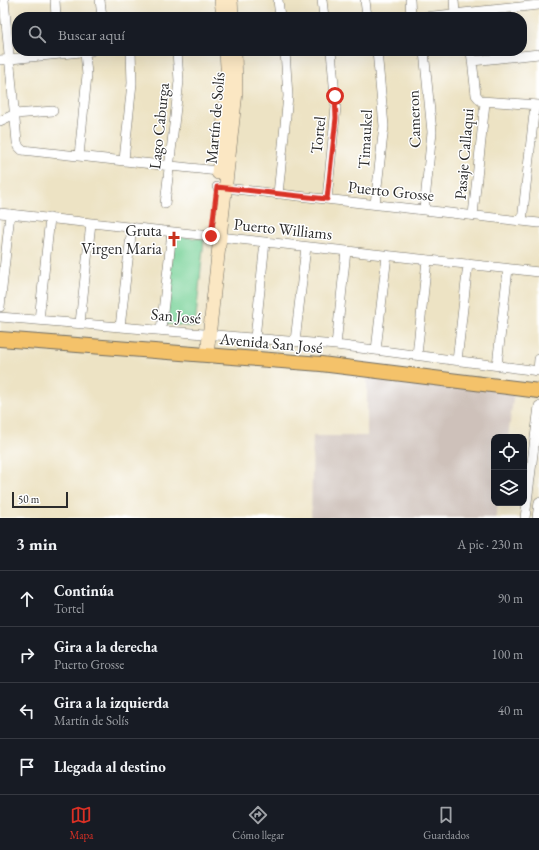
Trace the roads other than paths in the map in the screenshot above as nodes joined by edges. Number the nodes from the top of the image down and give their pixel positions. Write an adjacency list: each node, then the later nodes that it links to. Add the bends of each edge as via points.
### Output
1 (55, 0): 12 (street)
2 (100, 0): 13 (street)
3 (221, 0): 14 (street)
4 (230, 0): 15 (street)
5 (278, 0): 16 (street)
6 (322, 0): 17 (street)
7 (365, 0): 18 (street)
8 (410, 0): 19 (street)
9 (454, 0): 20 (street)
10 (3, 3): 36 (street)
11 (539, 5): 21 (street)
12 (56, 12)
13 (101, 12)
14 (222, 12)
15 (231, 12)
16 (279, 12)
17 (323, 12)
18 (366, 12)
19 (411, 12)
20 (455, 12)
21 (489, 12)
22 (539, 54): 23 (street)
23 (527, 55)
24 (31, 56): 36 (street)
25 (86, 56): 45 (street, via 87,76)
26 (131, 56): 46 (street, via 132,83)
27 (177, 56): 47 (street, Lago Caburga, via 179,82)
28 (226, 56): 48 (street, Martín de Solís, via 228,82)
29 (236, 56): 49 (street, Martín de Solís, via 237,87)
30 (285, 56): 50 (street, via 288,96)
31 (331, 56): 51 (street, Tortel, via 336,112)
32 (377, 56): 53 (street, Timaukel, via 384,126)
33 (424, 56): 54 (street, Cameron, via 432,132)
34 (472, 56): 38 (street, Pasaje Callaqui)
35 (520, 56): 38 (street)
36 (10, 59): 37 (street); 42 (street)
37 (0, 60)
38 (472, 61): 39 (street, Pasaje Callaqui, via 476,95)
39 (485, 103): 40 (street); 57 (street, Pasaje Callaqui)
40 (537, 105): 59 (street)
41 (53, 111): 42 (street)
42 (15, 114): 43 (street); 45 (street, via 17,142 22,150)
43 (0, 121): 44 (street)
44 (0, 125)
45 (78, 156): 46 (street)
46 (124, 160): 47 (street)
47 (170, 165): 48 (street); 52 (street, Lago Caburga)
48 (218, 171): 49 (street, Martín de Solís)
49 (221, 187): 50 (street, Puerto Grosse); 64 (street, Martín de Solís)
50 (278, 194): 51 (street, Puerto Grosse)
51 (327, 199): 53 (street, Puerto Grosse)
52 (166, 204)
53 (375, 204): 54 (street, Puerto Grosse)
54 (424, 210): 57 (street, Puerto Grosse)
55 (0, 212): 56 (street, Puerto Williams)
56 (10, 214): 58 (street, Puerto Williams); 73 (street)
57 (473, 215): 59 (street, Puerto Grosse)
58 (50, 218): 60 (street, Puerto Williams); 75 (street)
59 (522, 221): 61 (street, Puerto Grosse)
60 (91, 223): 62 (street, Puerto Williams); 76 (street)
61 (539, 223)
62 (132, 227): 63 (street, Puerto Williams); 77 (street)
63 (172, 232): 64 (street, Puerto Williams); 78 (street)
64 (216, 237): 65 (street, Puerto Williams); 79 (street, Martín de Solís)
65 (265, 242): 66 (street, Puerto Williams); 80 (street)
66 (306, 247): 67 (street, Puerto Williams); 82 (street)
67 (346, 251): 68 (street, Puerto Williams); 83 (street)
68 (387, 255): 69 (street, Puerto Williams); 84 (street)
69 (427, 260): 70 (street, Puerto Williams); 86 (street)
70 (468, 264): 71 (street, Puerto Williams); 88 (street)
71 (508, 269): 72 (street, Puerto Williams); 89 (street)
72 (539, 272)
73 (0, 307)
74 (0, 317): 75 (street, San José)
75 (39, 320): 76 (street, San José)
76 (80, 323): 77 (street, San José)
77 (120, 327): 78 (street, San José)
78 (161, 330): 79 (street, San José)
79 (205, 333): 80 (street, San José); 85 (street, Martín de Solís)
80 (255, 338): 82 (street, San José)
81 (0, 339): 85 (main road, Avenida San José)
82 (295, 341): 83 (street, San José)
83 (336, 345): 84 (street, San José)
84 (376, 350): 86 (street, San José)
85 (203, 355): 91 (main road, Avenida San José, via 371,369)
86 (417, 355): 88 (street, San José)
87 (539, 359): 90 (street)
88 (457, 361): 89 (street, San José)
89 (497, 365): 90 (street, San José)
90 (538, 371)
91 (539, 391)
92 (539, 406): 94 (street)
93 (539, 502): 95 (street)
94 (525, 518)
95 (537, 518)

